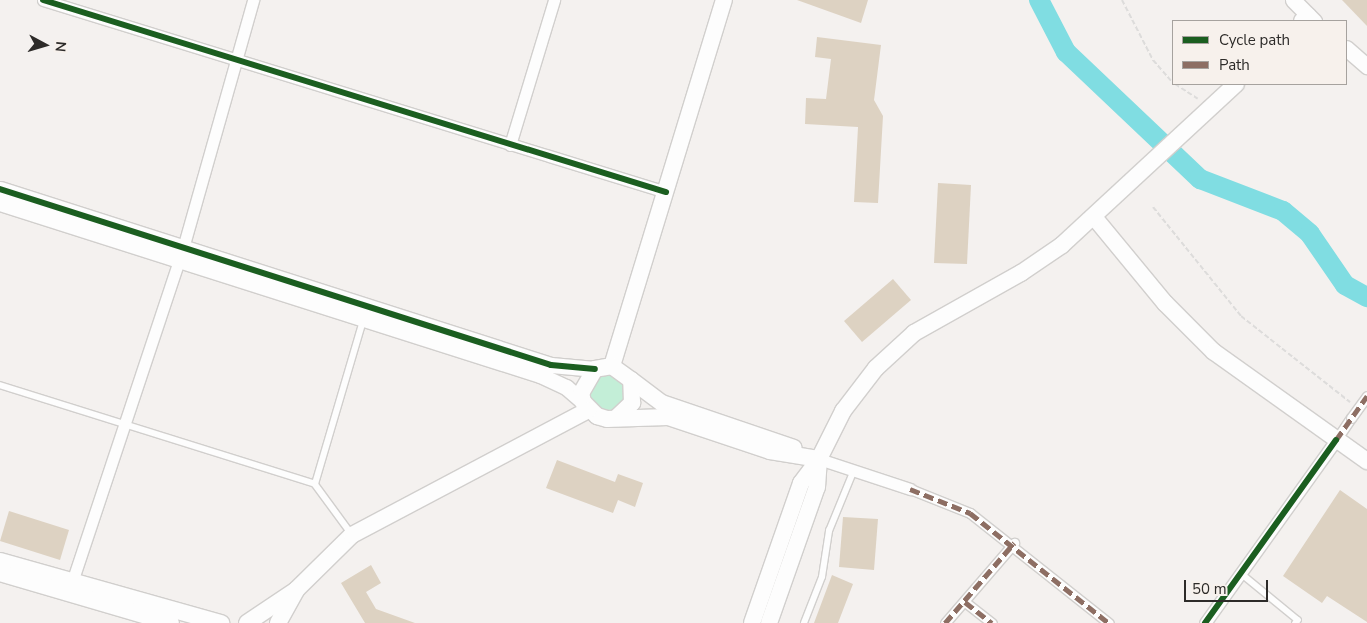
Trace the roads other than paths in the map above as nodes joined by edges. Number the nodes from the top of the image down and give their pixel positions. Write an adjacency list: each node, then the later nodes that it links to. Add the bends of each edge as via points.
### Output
1 (43, 0): 8 (street)
2 (253, 0): 8 (street)
3 (554, 0): 11 (street)
4 (724, 0): 13 (main road)
5 (1293, 0): 6 (street)
6 (1308, 19)
7 (1347, 49): 9 (street)
8 (236, 62): 11 (street); 16 (street)
9 (1367, 66)
10 (1235, 85): 15 (main road)
11 (510, 145): 13 (street)
12 (0, 189): 16 (street)
13 (666, 192): 18 (main road)
14 (0, 202): 16 (street)
15 (1099, 212): 26 (main road, via 1208,347); 27 (main road, via 1034,266 938,318 899,345 853,396)
16 (181, 254): 17 (street); 19 (street, via 551,365); 25 (street)
17 (364, 318): 23 (street, via 549,378); 30 (lane)
18 (612, 366): 19 (main road); 20 (main road)
19 (595, 369): 23 (main road, via 583,383)
20 (631, 380): 24 (main road, via 632,403); 27 (main road, via 662,403)
21 (0, 385): 25 (lane)
22 (1367, 396): 26 (street, bridge)
23 (586, 406): 24 (main road, via 597,416); 32 (main road)
24 (617, 417): 27 (main road, via 668,417 770,450)
25 (123, 424): 30 (lane); 37 (street)
26 (1336, 440): 28 (main road); 36 (street)
27 (819, 459): 29 (street); 45 (main road, via 801,483); 46 (main road, via 817,487)
28 (1367, 461)
29 (854, 470): 31 (street); 47 (lane, via 829,531 822,577)
30 (315, 484): 32 (lane)
31 (910, 489): 33 (street, via 970,513)
32 (352, 535): 38 (main road)
33 (1014, 543): 39 (street); 50 (street)
34 (0, 561): 37 (main road)
35 (0, 573): 40 (main road)
36 (1242, 575): 51 (street); 52 (lane, via 1298,620)
37 (72, 582): 41 (main road)
38 (296, 590): 42 (main road); 44 (main road)
39 (965, 602): 48 (street); 49 (street)
40 (171, 623)
41 (221, 623)
42 (247, 623): 43 (main road)
43 (260, 623)
44 (278, 623)
45 (752, 623)
46 (769, 623)
47 (804, 623)
48 (946, 623)
49 (992, 623)
50 (1109, 623)
51 (1205, 623)
52 (1296, 623)

